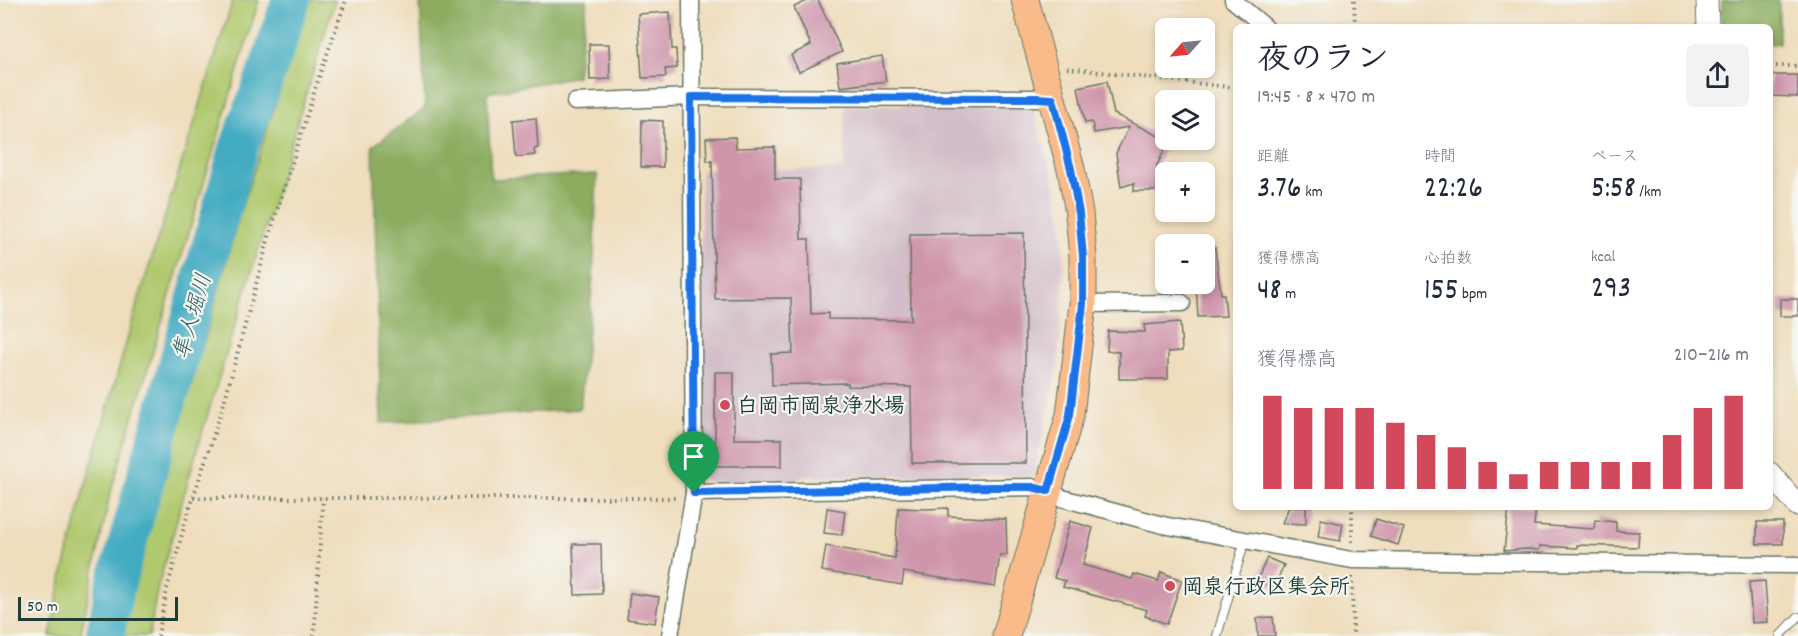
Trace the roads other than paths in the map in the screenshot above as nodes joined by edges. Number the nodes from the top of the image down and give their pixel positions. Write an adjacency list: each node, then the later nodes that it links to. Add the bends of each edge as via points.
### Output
1 (691, 0): 7 (street)
2 (1025, 0): 8 (main road)
3 (1233, 0): 5 (street)
4 (1707, 0): 6 (street)
5 (1261, 24)
6 (1708, 24)
7 (691, 97): 8 (street); 9 (street); 14 (street)
8 (1053, 99): 11 (main road, via 1079,213)
9 (575, 102)
10 (1182, 303): 11 (street)
11 (1083, 304): 13 (main road, via 1070,415)
12 (1773, 477): 15 (street)
13 (1048, 491): 14 (street, via 993,487); 16 (street, via 1163,525); 20 (main road)
14 (694, 495): 19 (street)
15 (1798, 506)
16 (1245, 540): 17 (street, via 1352,560); 21 (lane)
17 (1798, 565)
18 (1798, 617): 22 (lane)
19 (670, 636)
20 (1006, 636)
21 (1217, 636)
22 (1780, 636)

